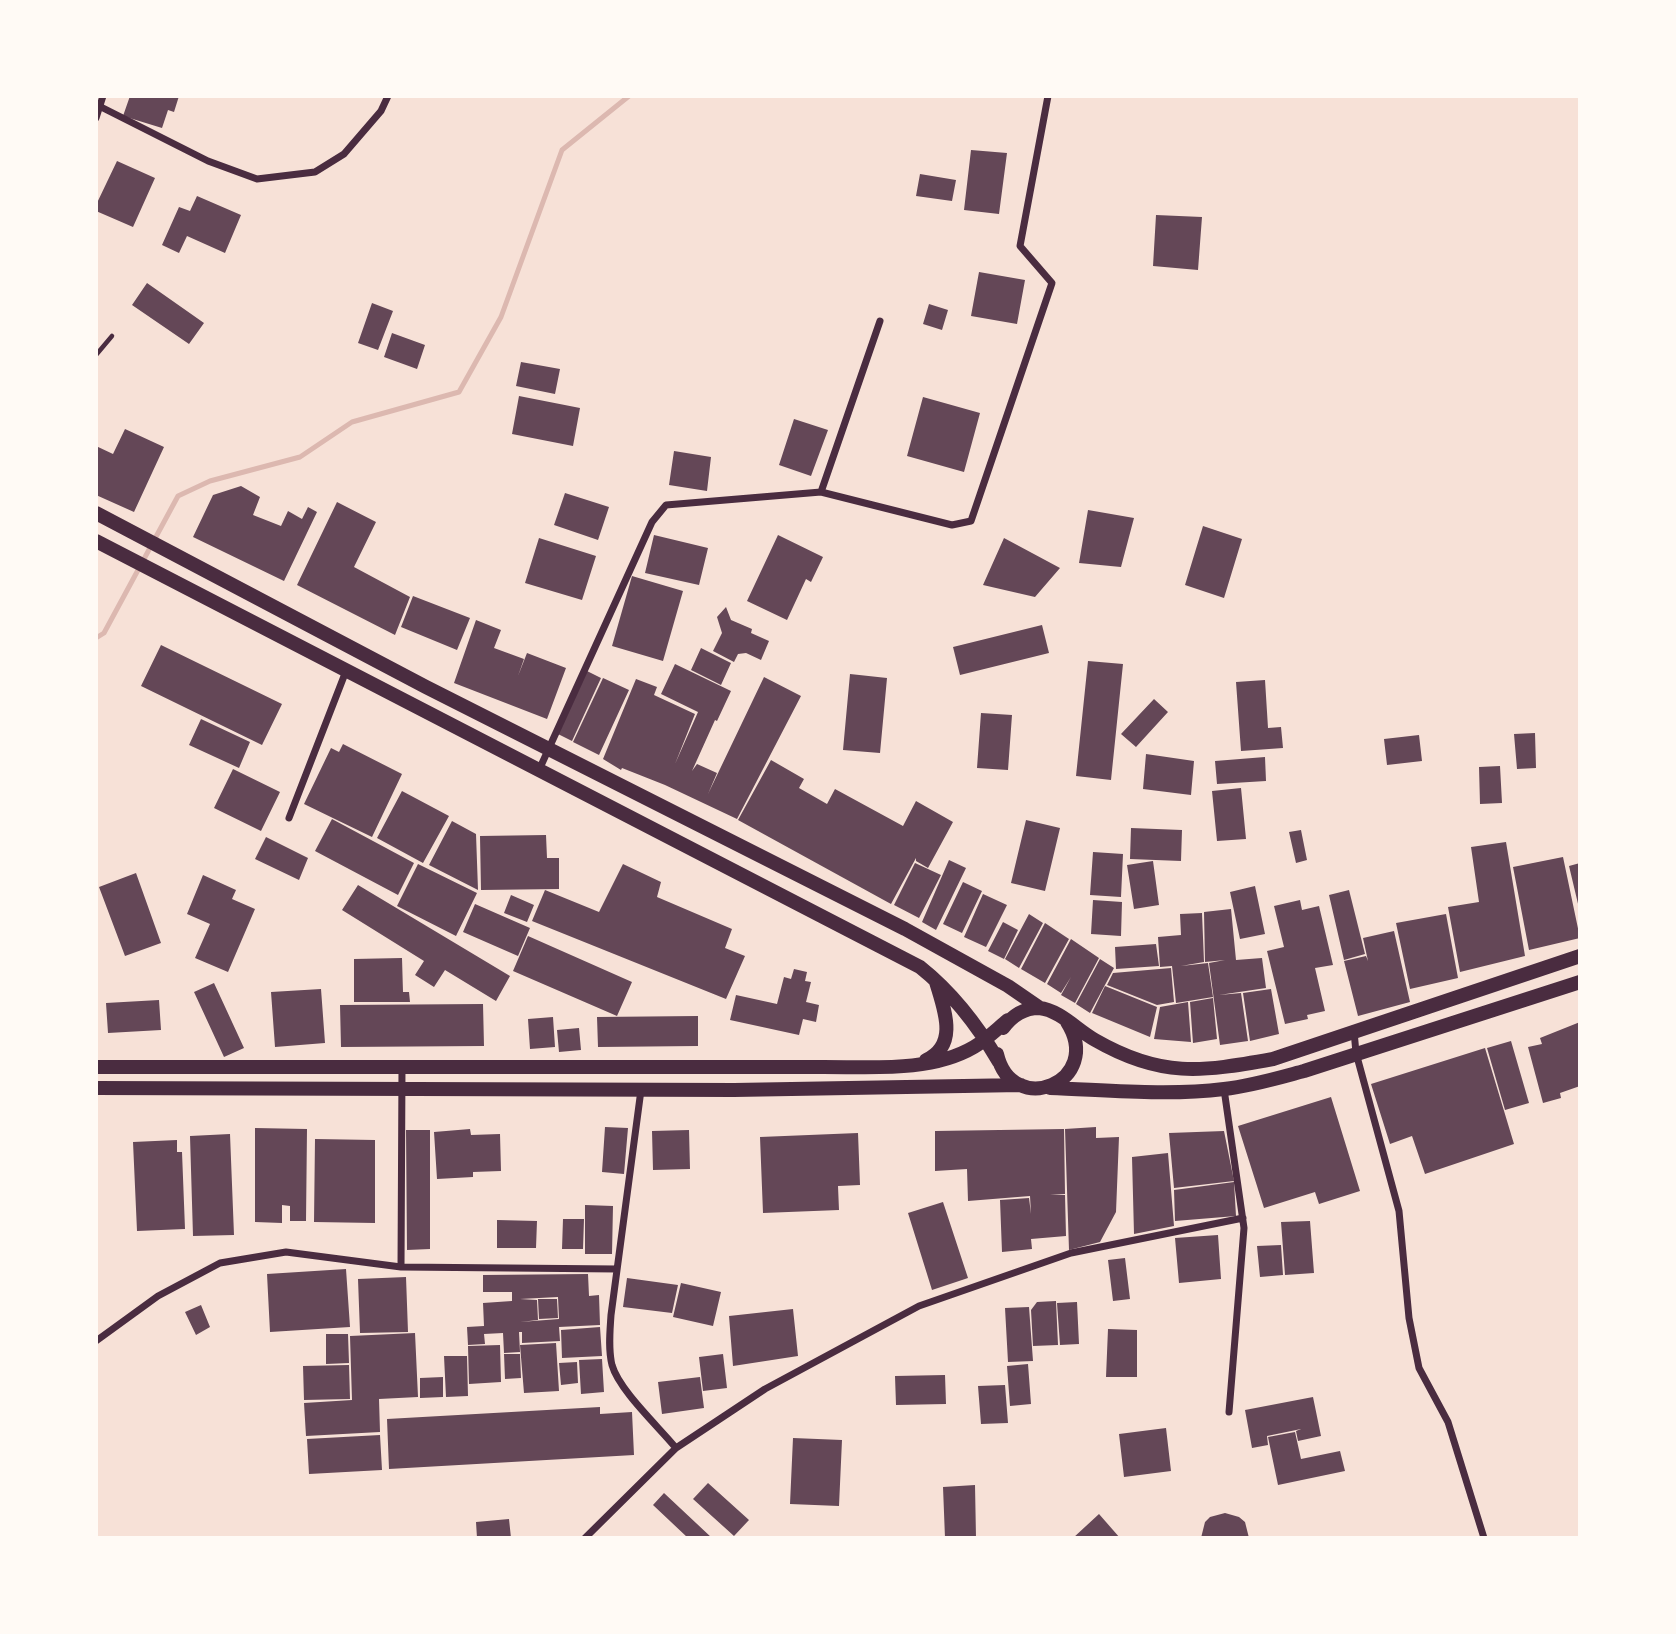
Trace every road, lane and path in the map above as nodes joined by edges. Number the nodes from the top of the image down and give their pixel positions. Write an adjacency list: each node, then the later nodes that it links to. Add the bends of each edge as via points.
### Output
1 (103, 96): 4 (street)
2 (388, 96): 4 (street, via 344,154 315,172 257,179 208,161)
3 (1048, 96): 9 (street, via 1020,246 1052,283 971,521 952,525)
4 (101, 107): 5 (street)
5 (96, 118)
6 (880, 321): 9 (street)
7 (111, 336): 8 (lane)
8 (96, 355)
9 (821, 492): 13 (street, via 666,505 652,522)
10 (96, 513): 13 (highway)
11 (96, 541): 12 (highway)
12 (347, 670): 14 (highway); 16 (street)
13 (549, 748): 14 (street); 15 (highway)
14 (539, 769): 17 (highway)
15 (644, 797): 17 (highway); 21 (highway, via 915,934)
16 (289, 818)
17 (634, 819): 19 (highway, via 876,942)
18 (1580, 956): 24 (highway)
19 (934, 978): 25 (highway); 28 (highway, via 946,1036 937,1054)
20 (1580, 982): 26 (highway)
21 (1040, 1008): 22 (highway); 23 (highway)
22 (1008, 1020): 25 (highway); 27 (highway, via 997,1041)
23 (1067, 1022): 24 (highway, via 1136,1061 1180,1069 1273,1059); 35 (highway, via 1077,1044 1073,1067)
24 (1354, 1030): 26 (street)
25 (985, 1039): 27 (highway); 28 (highway, via 960,1053)
26 (1356, 1053): 37 (highway, via 1304,1071); 46 (street, via 1399,1211 1409,1318 1419,1368 1448,1422)
27 (999, 1062): 32 (highway)
28 (911, 1065): 30 (highway)
29 (336, 1066): 30 (highway); 31 (highway); 36 (highway)
30 (402, 1066): 34 (street)
31 (96, 1067)
32 (1021, 1086): 35 (highway); 38 (highway)
33 (96, 1088): 36 (highway)
34 (403, 1088): 36 (highway); 38 (highway); 40 (street)
35 (1045, 1088): 37 (highway)
36 (337, 1089)
37 (1224, 1089): 39 (street)
38 (641, 1090): 41 (street)
39 (1243, 1218): 43 (street); 44 (street, via 1070,1253 919,1306 765,1389)
40 (401, 1267): 41 (street); 42 (street, via 286,1252 220,1263 158,1296)
41 (617, 1269): 44 (street, via 611,1361 629,1394)
42 (96, 1342)
43 (1229, 1412)
44 (676, 1448): 45 (street)
45 (585, 1538)
46 (1484, 1538)

